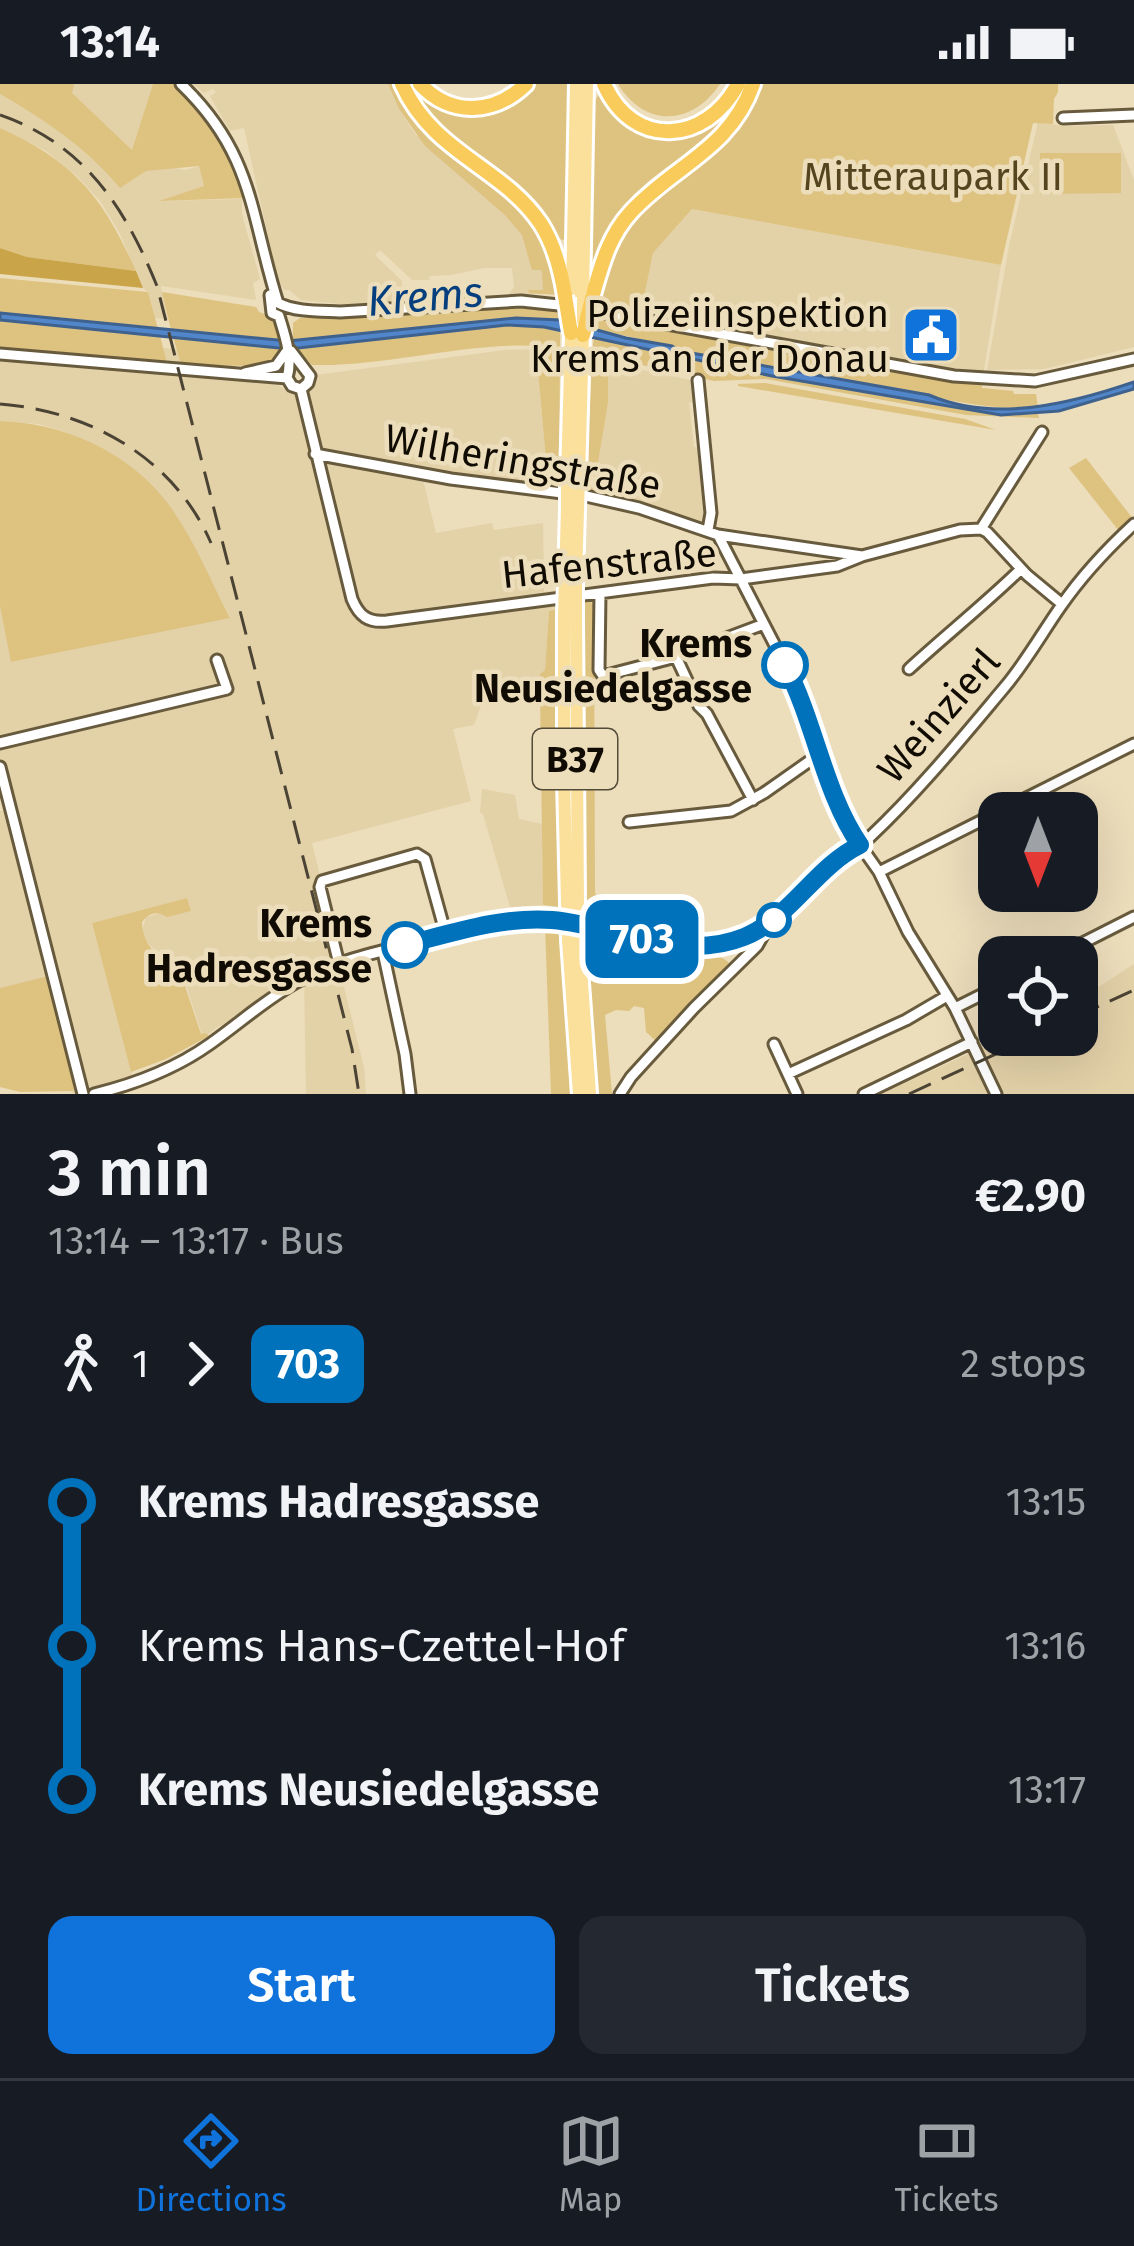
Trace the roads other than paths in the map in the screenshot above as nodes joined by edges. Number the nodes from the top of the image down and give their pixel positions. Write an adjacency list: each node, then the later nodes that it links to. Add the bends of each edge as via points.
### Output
1 (181, 84): 13 (street, Hafenstraße, via 237,158)
2 (402, 84): 12 (highway, via 436,134 538,220)
3 (420, 84): 4 (highway, via 448,104 473,109)
4 (526, 84)
5 (576, 84): 12 (main road)
6 (587, 84): 12 (main road)
7 (604, 84): 8 (highway, via 633,121 668,131 706,121)
8 (738, 84)
9 (753, 84): 12 (highway, via 719,140 620,225)
10 (1131, 116): 11 (street)
11 (1063, 118)
12 (578, 297): 14 (highway, bridge); 14 (highway, bridge)
13 (279, 311): 16 (street, via 559,304 1009,380); 17 (street, Hafenstraße)
14 (577, 334): 46 (main road, B37, bridge, via 564,780)
15 (0, 354): 17 (street, via 236,375)
16 (1134, 359)
17 (292, 368): 19 (street, via 292,386); 19 (street, Hafenstraße, via 310,380)
18 (698, 380): 24 (street)
19 (301, 388): 21 (street, Hafenstraße)
20 (1042, 432): 23 (street)
21 (315, 454): 24 (street, Wilheringstraße, via 618,502); 28 (street, Hafenstraße, via 352,599 369,620)
22 (1134, 524): 29 (street, Weinzierl)
23 (981, 529): 25 (street); 26 (street)
24 (713, 533): 25 (street, Wilheringstraße); 27 (street)
25 (862, 556): 27 (street)
26 (1021, 569): 29 (street); 33 (street)
27 (741, 579): 28 (street, Hafenstraße); 30 (street, Hafenstraße)
28 (600, 592): 31 (street, via 603,676)
29 (1063, 604): 40 (street, Weinzierl, via 1004,687)
30 (764, 624): 31 (street); 36 (street, Hafenstraße)
31 (676, 657): 38 (street)
32 (217, 659): 34 (street, via 226,688)
33 (909, 669)
34 (0, 743)
35 (1134, 744): 41 (street)
36 (820, 753): 38 (street); 40 (street, Hafenstraße)
37 (0, 767): 55 (street)
38 (753, 800): 39 (street, via 717,815)
39 (629, 823)
40 (860, 845): 41 (street, Hafenstraße); 43 (street, Weinzierl)
41 (879, 872): 49 (street, Hafenstraße)
42 (1134, 917): 45 (street)
43 (770, 923): 44 (street, Weinzierl, via 694,946 550,920); 60 (street)
44 (446, 935): 47 (street, Weinzierl); 48 (street, via 422,855 326,878 320,887)
45 (1096, 936)
46 (573, 940): 58 (main road, B37); 59 (main road, B37)
47 (382, 952): 48 (street, Weinzierl); 57 (street)
48 (339, 964): 56 (street, Weinzierl, via 281,992 176,1065)
49 (947, 996): 51 (street, Hafenstraße); 54 (street)
50 (978, 996): 51 (street)
51 (955, 1008): 52 (street, Hafenstraße)
52 (972, 1042): 62 (street); 63 (street, Hafenstraße)
53 (774, 1044): 54 (street)
54 (788, 1074): 61 (street)
55 (83, 1094)
56 (94, 1094)
57 (410, 1094)
58 (579, 1094)
59 (590, 1094)
60 (620, 1094)
61 (796, 1094)
62 (863, 1094)
63 (996, 1094)

